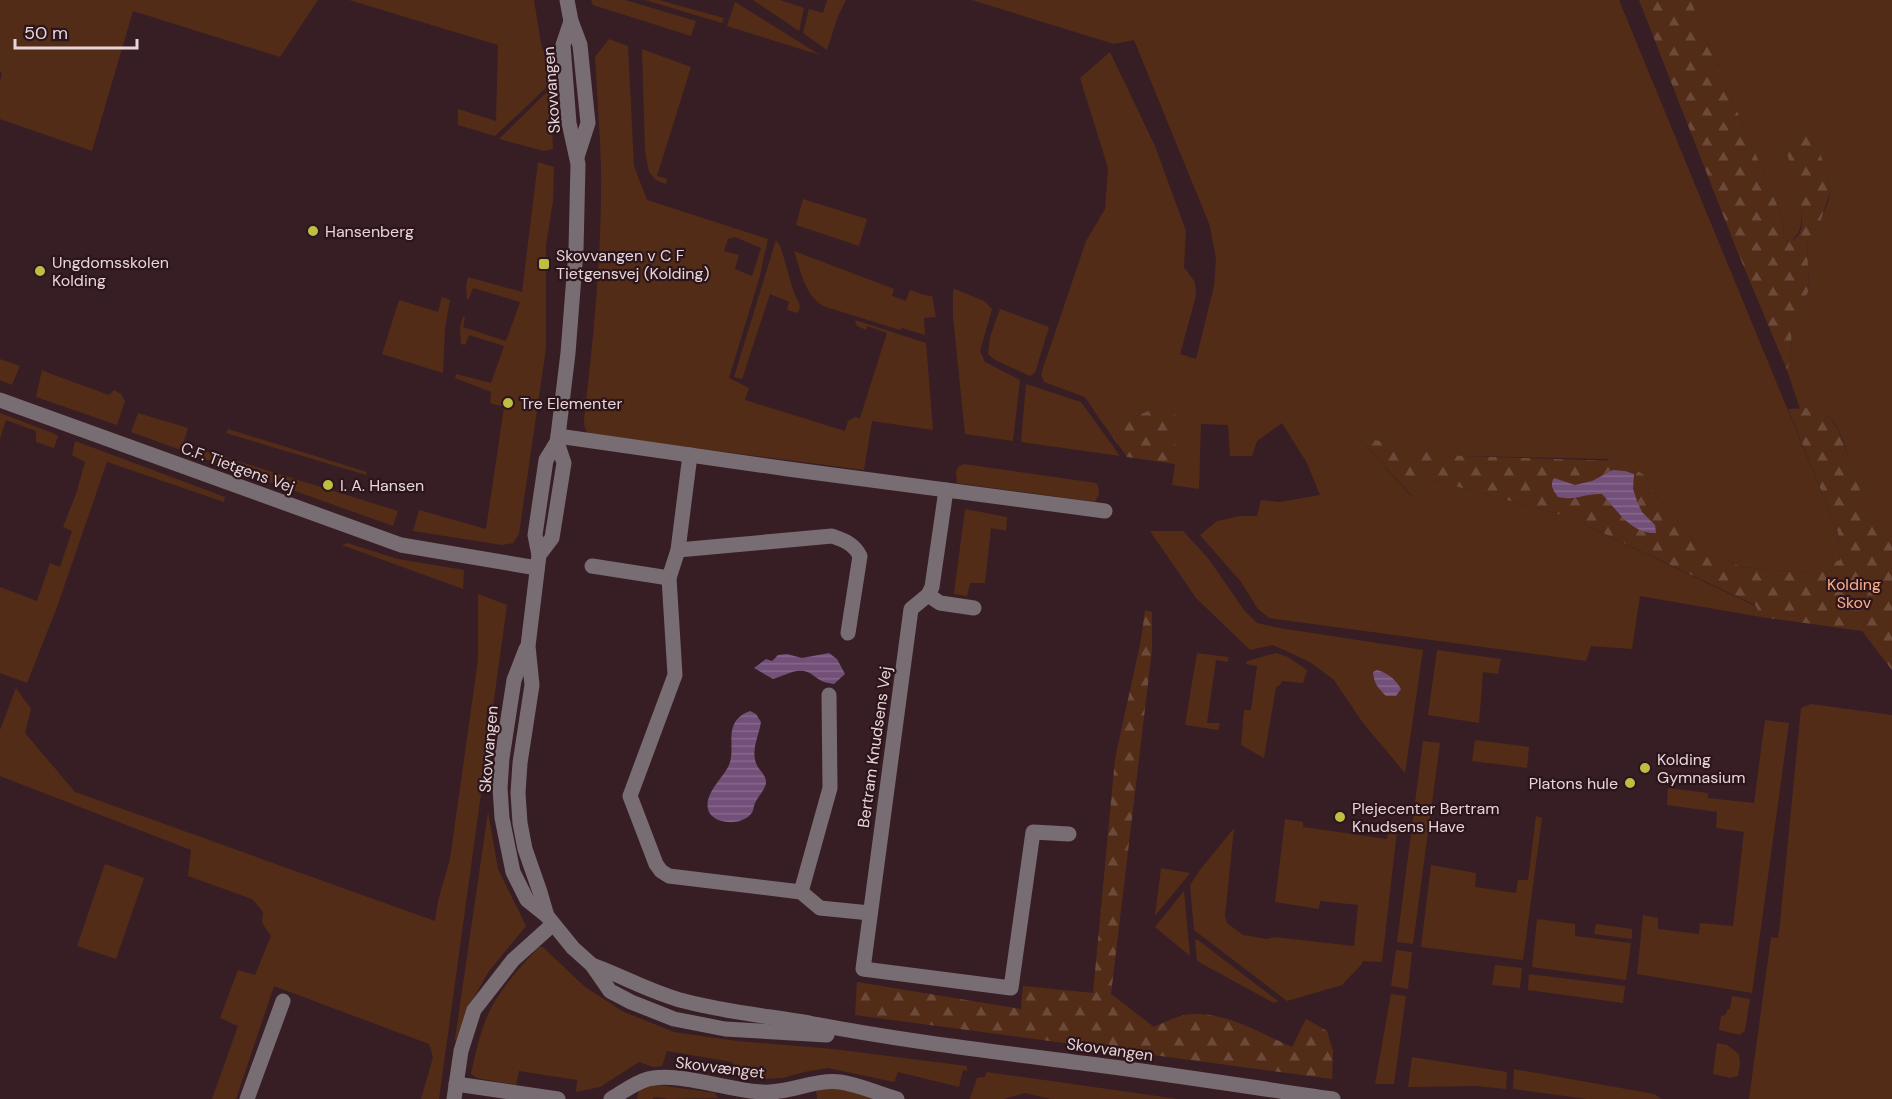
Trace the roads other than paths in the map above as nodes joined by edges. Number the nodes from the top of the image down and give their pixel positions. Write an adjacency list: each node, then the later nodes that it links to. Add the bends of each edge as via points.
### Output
1 (567, 0): 3 (street, Skovvangen, via 580,45 588,123 577,157 576,250)
2 (0, 400): 8 (street, C.F. Tietgens Vej, via 401,545)
3 (558, 439): 4 (street); 8 (street, Skovvangen, via 546,460 535,535)
4 (690, 454): 5 (street); 7 (street)
5 (946, 490): 6 (street); 11 (street, Bertram Knudsens Vej)
6 (1105, 511)
7 (678, 550): 10 (street); 13 (street, via 832,536 848,541 860,556)
8 (538, 561): 18 (street, Skovvangen, via 528,646 532,685 518,793 525,849)
9 (592, 566): 10 (street)
10 (669, 578): 16 (street, via 675,675 630,796 656,864 669,876)
11 (928, 595): 12 (street, via 940,603); 17 (street, Bertram Knudsens Vej, via 911,609)
12 (974, 608)
13 (848, 633)
14 (829, 695): 16 (street, via 830,788)
15 (1070, 834): 17 (street, Bertram Knudsens Vej, via 1033,832 1011,988 863,969)
16 (801, 892): 17 (street, via 820,908)
17 (870, 913)
18 (550, 920): 20 (street, via 474,1010 461,1051); 25 (street, Skovvangen, via 592,965 683,1001 882,1037)
19 (283, 1001): 21 (street)
20 (455, 1091): 22 (street)
21 (247, 1099)
22 (558, 1099)
23 (611, 1099): 24 (street, Skovvænget, via 650,1078 763,1093 840,1082)
24 (897, 1099)
25 (1333, 1099)

